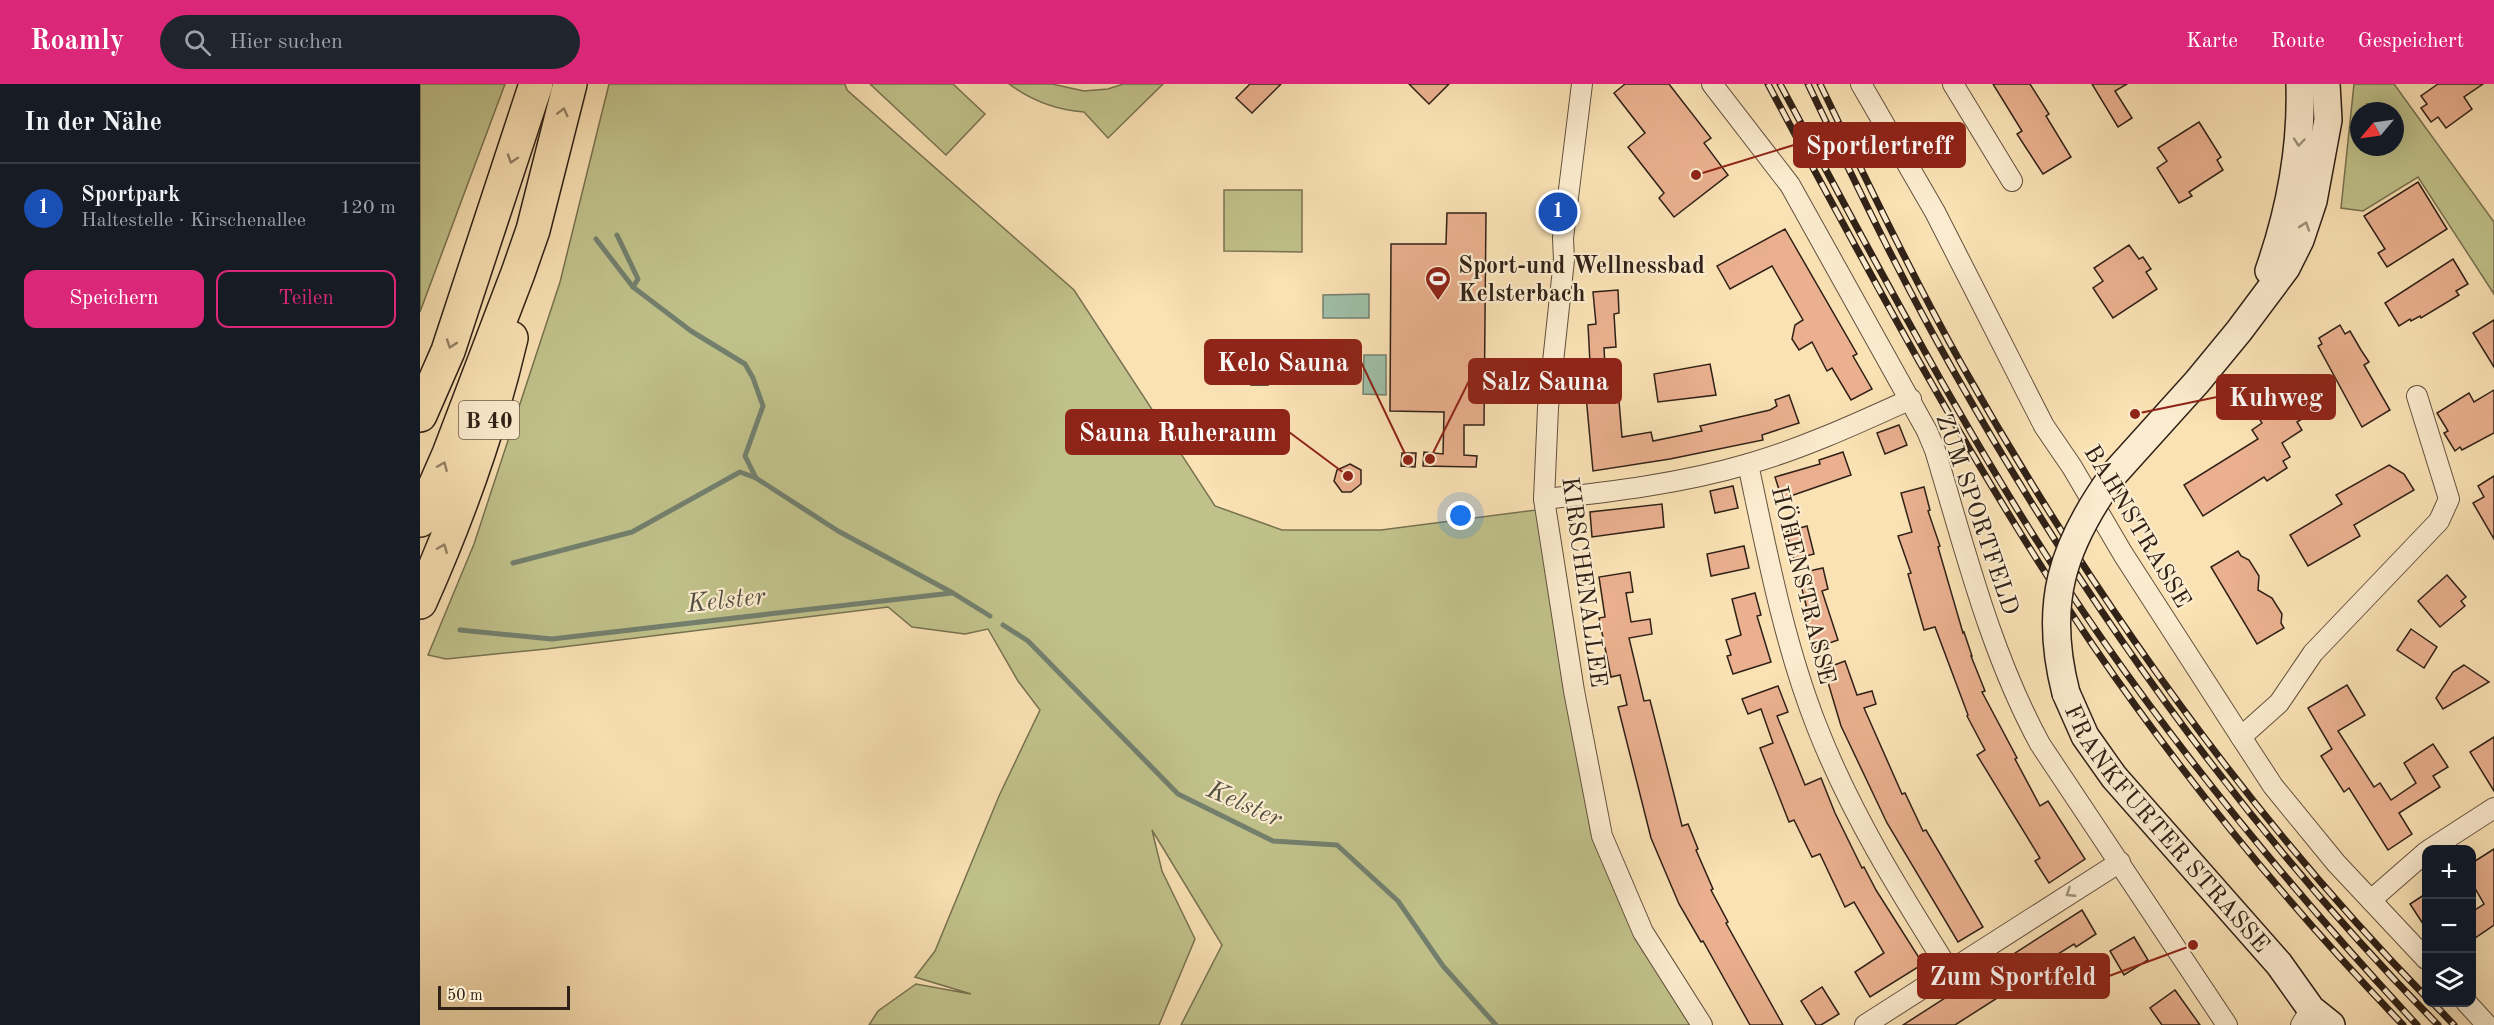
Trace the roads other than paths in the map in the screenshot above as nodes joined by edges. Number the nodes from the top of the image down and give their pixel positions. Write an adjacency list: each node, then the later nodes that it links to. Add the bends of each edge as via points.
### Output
1 (536, 84): 14 (highway, B 40, one-way to 14, via 448,351)
2 (570, 84): 10 (highway, B 40, one-way to 2)
3 (1582, 84): 16 (street, KIRSCHENALLEE, via 1563,238)
4 (1712, 84): 13 (street, ZUM SPORTFELD, via 1790,185)
5 (1861, 84): 19 (street, BAHNSTRASSE, via 1935,212 2044,426)
6 (1953, 84): 9 (street)
7 (2300, 84): 11 (street, one-way to 11, via 2301,118 2280,240)
8 (2326, 84): 11 (street, FRANKFURTER STRASSE, one-way to 8, via 2286,268 2300,240 2313,201 2328,120)
9 (2012, 181)
10 (532, 230): 17 (highway, one-way to 10); 18 (highway, B 40, one-way to 10, via 465,490 498,391 521,297)
11 (2246, 321): 28 (street, FRANKFURTER STRASSE, bridge, via 2114,474 2083,521 2068,554 2058,592 2055,642 2074,715 2098,756 2280,964)
12 (2417, 396): 19 (street, via 2449,499 2445,512 2313,653 2279,703)
13 (1911, 399): 15 (street, via 1815,441); 23 (street, ZUM SPORTFELD, via 1935,450 1984,612 2020,708)
14 (420, 415)
15 (1748, 464): 16 (street, via 1627,489); 26 (street, HÖHENSTRASSE, via 1779,608 1817,727 1874,848)
16 (1544, 499): 29 (street, KIRSCHENALLEE, via 1574,692 1602,836 1643,932)
17 (420, 520)
18 (420, 602)
19 (2241, 737): 24 (street, BAHNSTRASSE, via 2274,786)
20 (2494, 808): 21 (street)
21 (2437, 845)
22 (2422, 856): 24 (street)
23 (2120, 862): 26 (street, one-way to 26); 31 (street, ZUM SPORTFELD)
24 (2371, 900): 25 (street, BAHNSTRASSE)
25 (2422, 954)
26 (1949, 970): 30 (street)
27 (2471, 1007): 32 (street)
28 (2315, 1020)
29 (1702, 1025)
30 (1865, 1025)
31 (2227, 1025)
32 (2487, 1025)

